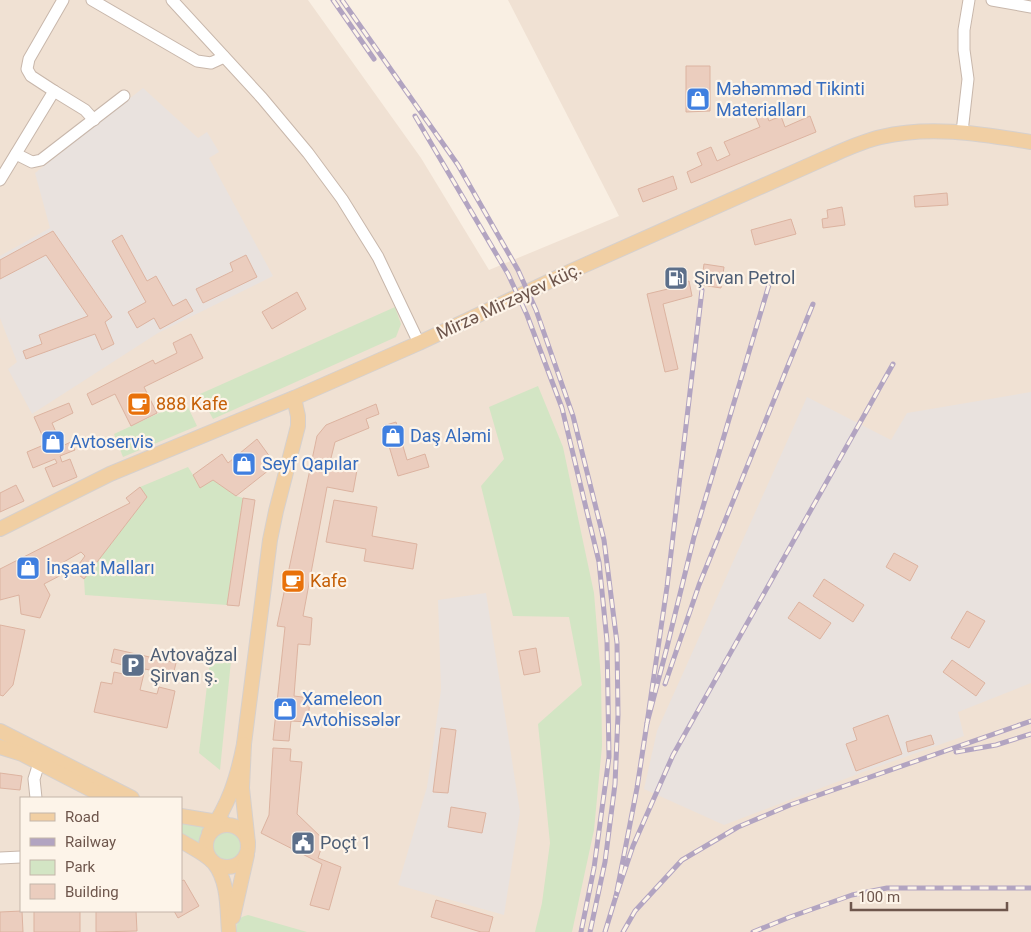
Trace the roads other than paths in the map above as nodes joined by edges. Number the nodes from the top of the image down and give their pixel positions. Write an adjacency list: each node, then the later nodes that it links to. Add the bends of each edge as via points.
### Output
1 (63, 0): 8 (street, via 26,69)
2 (92, 0): 7 (street, via 198,61 212,63)
3 (172, 0): 7 (street)
4 (969, 0): 11 (street, via 964,30 968,79)
5 (992, 0): 6 (street)
6 (1031, 7)
7 (224, 58): 15 (street, via 262,98 342,199 378,257)
8 (54, 91): 10 (street, via 85,110); 13 (street)
9 (124, 96): 10 (street)
10 (94, 120): 13 (street, via 41,160 32,162)
11 (962, 132): 12 (main road, Mirzə Mirzəyev küç.); 15 (main road, Mirzə Mirzəyev küç., via 897,134 853,146 566,273)
12 (1031, 142)
13 (16, 154): 14 (street)
14 (0, 180)
15 (419, 343): 16 (main road, Mirzə Mirzəyev küç.)
16 (294, 398): 17 (main road, Mirzə Mirzəyev küç., via 110,474); 19 (main road, via 298,426 270,540)
17 (0, 529)
18 (0, 731): 24 (main road)
19 (244, 744): 26 (main road, via 233,788); 28 (main road, via 242,788)
20 (0, 747): 21 (main road)
21 (38, 762): 22 (street, via 34,779); 23 (main road)
22 (36, 797)
23 (105, 797)
24 (130, 797)
25 (182, 816): 26 (main road)
26 (213, 828): 28 (main road, via 232,825 243,831); 31 (main road, via 205,846)
27 (182, 842): 31 (main road)
28 (248, 846): 31 (main road, via 242,861 231,867); 32 (main road)
29 (20, 857): 30 (street)
30 (0, 858)
31 (213, 862): 32 (main road, via 225,888)
32 (229, 932)

